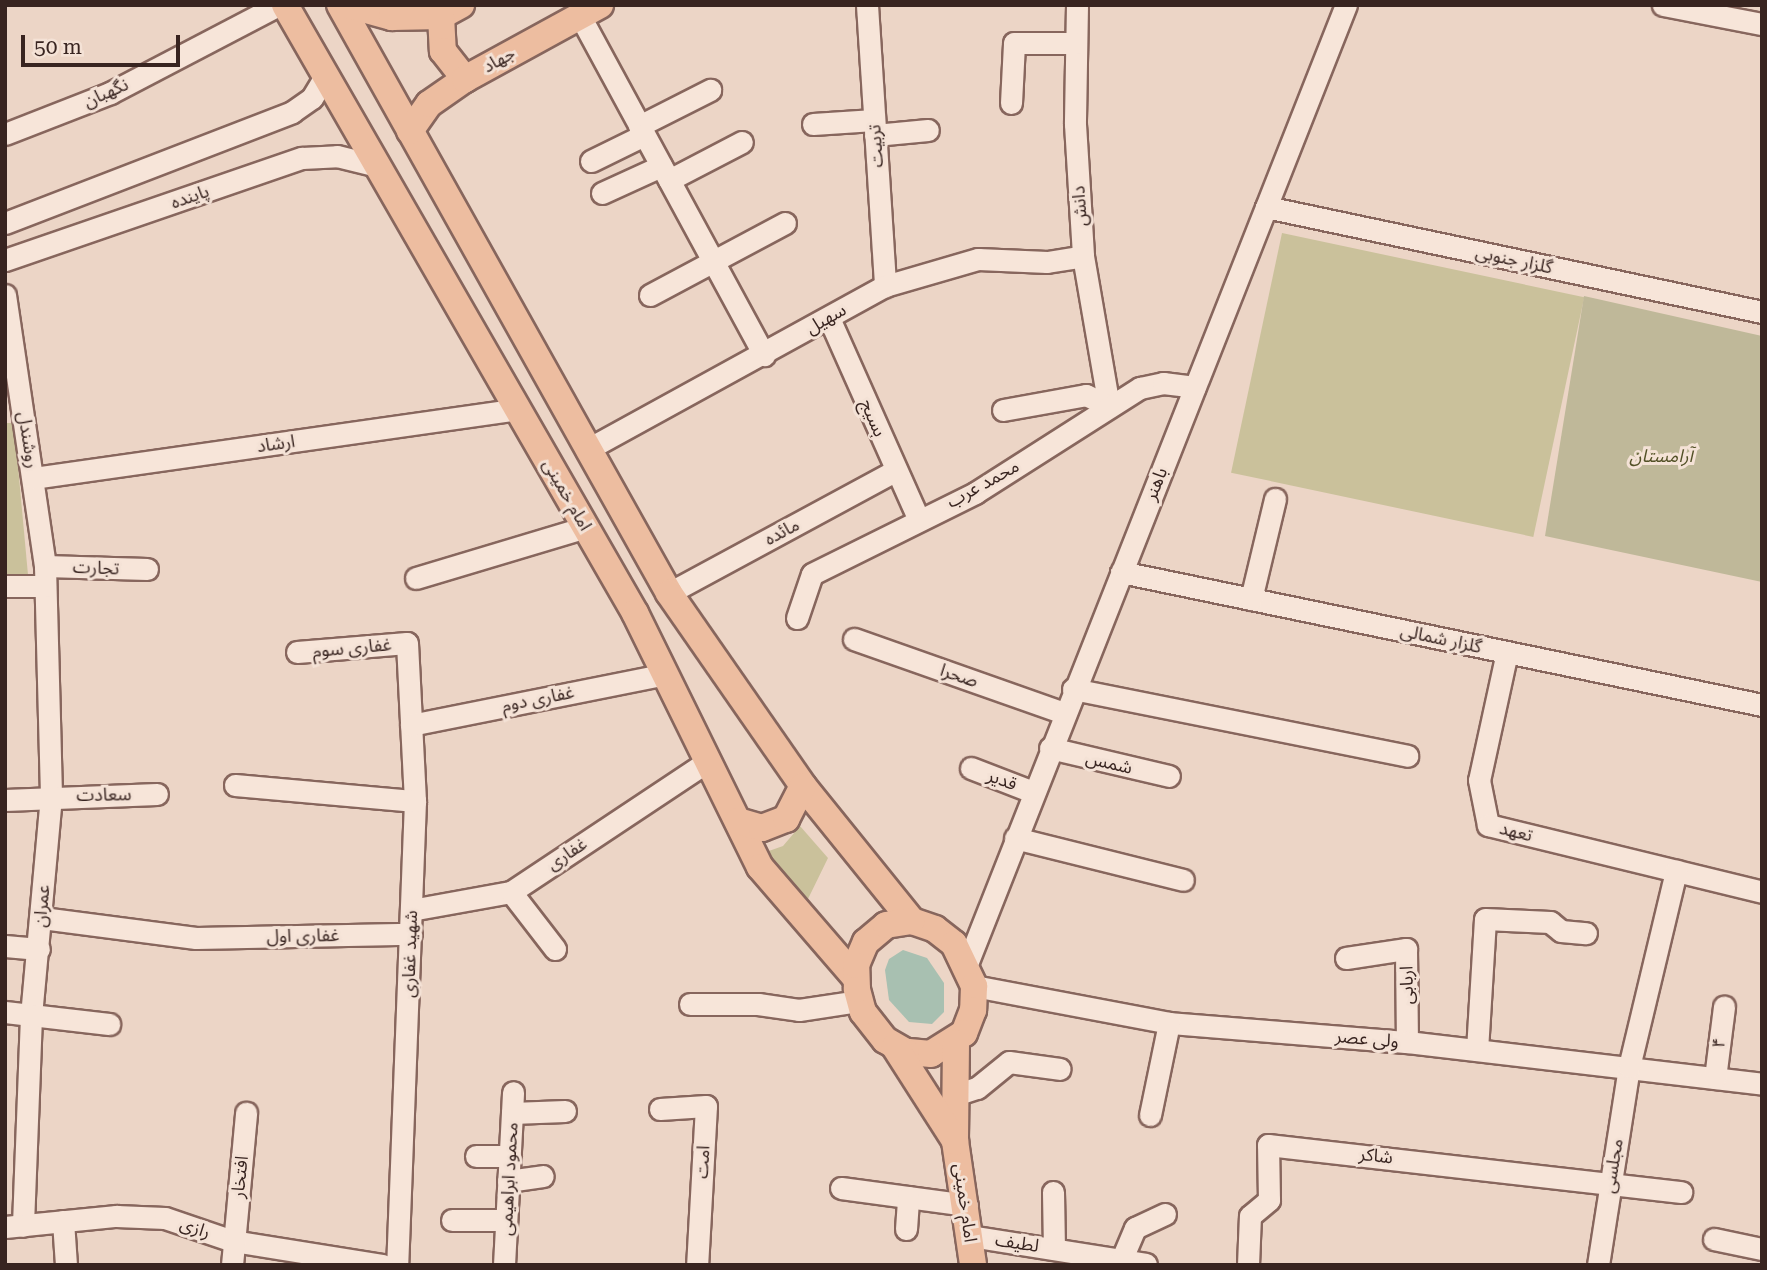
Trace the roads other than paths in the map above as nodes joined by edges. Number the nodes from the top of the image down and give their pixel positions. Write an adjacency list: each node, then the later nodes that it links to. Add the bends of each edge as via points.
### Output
1 (278, 5): 22 (street, نگهبان, via 110,93)
2 (285, 5): 13 (main road, امام خمینی)
3 (340, 5): 21 (main road)
4 (348, 5): 9 (main road, via 392,17)
5 (867, 5): 18 (street, تربیت)
6 (1077, 5): 12 (street, دانش)
7 (1346, 5): 28 (street, باهنر)
8 (1663, 5): 11 (street)
9 (451, 10): 14 (main road, via 443,51)
10 (590, 11): 14 (main road, جهاد); 19 (street)
11 (1762, 24)
12 (1076, 43): 16 (street, via 1014,43); 31 (street, دانش)
13 (325, 76): 25 (main road, امام خمینی); 29 (street, via 312,98 292,112)
14 (465, 79): 21 (main road, جهاد, via 429,104)
15 (710, 90): 19 (street)
16 (1011, 103)
17 (813, 124): 18 (street)
18 (875, 127): 20 (street); 34 (street, تربیت)
19 (642, 130): 24 (street); 26 (street)
20 (928, 130)
21 (410, 131): 45 (main road)
22 (5, 134)
23 (742, 142): 26 (street)
24 (591, 161)
25 (377, 166): 32 (street, پاینده, via 337,156 302,158); 42 (main road, امام خمینی)
26 (665, 173): 27 (street); 33 (street)
27 (602, 193)
28 (1266, 207): 37 (street, گلزار جنوبی); 40 (street, باهنر)
29 (5, 223)
30 (785, 223): 33 (street)
31 (1083, 256): 34 (street, سهیل, via 1047,262 978,259); 41 (street, دانش)
32 (5, 260)
33 (712, 260): 36 (street); 39 (street)
34 (885, 286): 38 (street, سهیل)
35 (5, 295): 44 (street, روشندل)
36 (650, 295)
37 (1762, 313)
38 (829, 318): 39 (street, سهیل); 46 (street, بسیج)
39 (764, 355): 45 (street, سهیل)
40 (1195, 387): 41 (street, محمد عرب, via 1163,383 1140,388); 52 (street, باهنر)
41 (1110, 406): 43 (street, via 1086,395); 49 (street, محمد عرب, via 975,492)
42 (518, 409): 47 (street, ارشاد); 50 (main road, امام خمینی)
43 (1003, 410)
44 (14, 411): 47 (street, روشندل)
45 (588, 449): 56 (main road)
46 (895, 471): 49 (street, بسیج); 56 (street, مائده)
47 (34, 478): 53 (street, روشندل)
48 (1275, 499): 57 (street)
49 (918, 518): 58 (street, محمد عرب, via 812,574)
50 (586, 527): 54 (street); 63 (main road, امام خمینی)
51 (147, 569): 53 (street, تجارت)
52 (1121, 572): 57 (street, گلزار شمالی); 64 (street, باهنر)
53 (45, 576): 55 (street, تجارت); 77 (street, عمران)
54 (416, 578)
55 (5, 586)
56 (669, 593): 74 (main road)
57 (1251, 599): 62 (street, گلزار شمالی)
58 (797, 618)
59 (854, 639): 66 (street, صحرا)
60 (407, 643): 61 (street, غفاری سوم); 67 (street, شهید غفاری)
61 (297, 652)
62 (1507, 652): 65 (street, گلزار شمالی); 82 (street, تعهد, via 1479,780 1488,825)
63 (666, 674): 67 (street, غفاری دوم); 70 (main road, امام خمینی)
64 (1073, 689): 66 (street, باهنر); 69 (street)
65 (1762, 705)
66 (1064, 713): 68 (street, باهنر)
67 (411, 725): 79 (street, شهید غفاری)
68 (1050, 748): 72 (street, شمس); 75 (street, باهنر)
69 (1407, 756)
70 (708, 761): 80 (main road, امام خمینی); 84 (street, غفاری)
71 (971, 768): 75 (street, قدیر)
72 (1169, 776)
73 (235, 785): 79 (street)
74 (803, 786): 80 (main road, via 786,819 762,828); 88 (main road)
75 (1033, 792): 81 (street, باهنر)
76 (157, 794): 77 (street, سعادت)
77 (51, 796): 78 (street, سعادت); 87 (street, عمران)
78 (5, 800)
79 (415, 801): 86 (street, شهید غفاری)
80 (738, 821): 96 (main road, امام خمینی, via 760,867)
81 (1015, 838): 83 (street); 95 (street, باهنر)
82 (1676, 871): 85 (street, تعهد); 107 (street)
83 (1184, 880)
84 (510, 892): 86 (street, غفاری); 93 (street)
85 (1762, 892)
86 (411, 910): 90 (street, شهید غفاری)
87 (42, 918): 90 (street, غفاری اول, via 196,938); 92 (street, عمران)
88 (912, 921): 95 (main road, via 945,936); 96 (main road, via 874,932 860,954)
89 (1586, 933): 106 (street, via 1561,931 1550,922 1485,919)
90 (411, 934): 143 (street, شهید غفاری)
91 (5, 946): 92 (street)
92 (39, 949): 100 (street, عمران)
93 (555, 949)
94 (1346, 958): 103 (street, اربابی, via 1406,949)
95 (970, 975): 101 (street, ولی عصر); 104 (main road, via 970,1022)
96 (857, 989): 97 (street, via 799,1010 758,1004); 105 (main road, via 876,1032)
97 (690, 1004)
98 (1724, 1007): 109 (street, ۴)
99 (5, 1012): 100 (street)
100 (31, 1016): 102 (street); 131 (street, عمران)
101 (1169, 1023): 103 (street, ولی عصر); 115 (street)
102 (108, 1024)
103 (1407, 1042): 106 (street, ولی عصر)
104 (956, 1043): 105 (main road, via 931,1054); 111 (main road, امام خمینی)
105 (895, 1047): 116 (main road, امام خمینی)
106 (1477, 1050): 107 (street, ولی عصر)
107 (1629, 1067): 109 (street, ولی عصر); 121 (street, مجلسی)
108 (1060, 1069): 111 (street, via 1009,1062 977,1088)
109 (1715, 1078): 110 (street, ولی عصر)
110 (1762, 1084)
111 (958, 1094): 116 (main road, امام خمینی)
112 (660, 1109): 145 (street, امت, via 706,1106)
113 (565, 1111): 118 (street, محمود ابراهیمی, via 512,1103)
114 (246, 1113): 135 (street, افتخار)
115 (1150, 1115)
116 (955, 1141): 126 (main road, امام خمینی)
117 (476, 1156): 118 (street)
118 (510, 1156): 120 (street, محمود ابراهیمی)
119 (543, 1176): 120 (street)
120 (508, 1181): 129 (street, محمود ابراهیمی)
121 (1611, 1181): 124 (street); 148 (street, شاکر, via 1268,1145 1269,1200 1250,1216); 149 (street, مجلسی)
122 (841, 1188): 125 (street)
123 (1054, 1192): 137 (street)
124 (1681, 1192)
125 (908, 1197): 126 (street); 132 (street)
126 (967, 1205): 133 (main road, امام خمینی)
127 (1164, 1214): 139 (street, via 1135,1228)
128 (452, 1220): 129 (street)
129 (506, 1220): 144 (street, محمود ابراهیمی)
130 (63, 1221): 131 (street, رازی); 135 (street, رازی, via 164,1218); 140 (street)
131 (14, 1226)
132 (906, 1228)
133 (970, 1236): 137 (street, لطیف); 146 (main road, امام خمینی)
134 (1714, 1239): 136 (street)
135 (233, 1241): 141 (street, افتخار); 142 (street, رازی)
136 (1762, 1249)
137 (1045, 1254): 139 (street, لطیف)
138 (1762, 1255): 150 (street)
139 (1121, 1261): 147 (street, لطیف)
140 (66, 1265)
141 (232, 1265)
142 (383, 1265)
143 (397, 1265)
144 (504, 1265)
145 (697, 1265)
146 (973, 1265)
147 (1146, 1265)
148 (1248, 1265)
149 (1598, 1265)
150 (1759, 1265)

